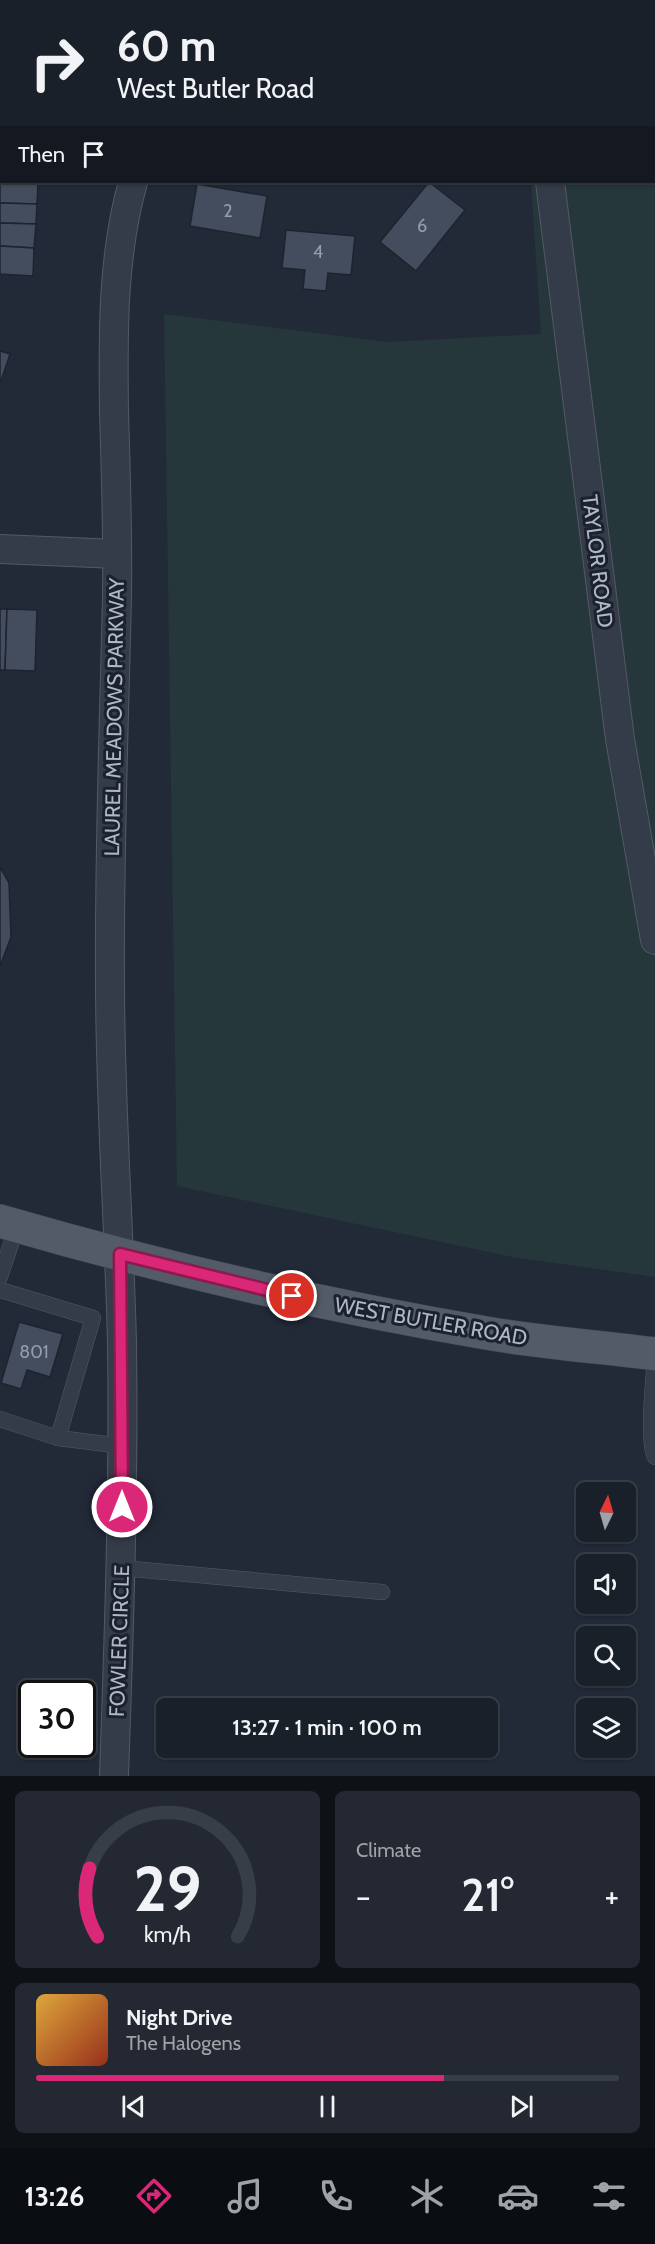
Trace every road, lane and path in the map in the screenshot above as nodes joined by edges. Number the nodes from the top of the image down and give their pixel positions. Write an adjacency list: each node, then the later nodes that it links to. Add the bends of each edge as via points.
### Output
1 (133, 183): 4 (street, LAUREL MEADOWS PARKWAY, via 116,275 113,362)
2 (550, 183): 5 (street, TAYLOR ROAD, via 620,739)
3 (0, 549): 4 (street)
4 (117, 554): 7 (street, LAUREL MEADOWS PARKWAY, via 110,979)
5 (655, 940)
6 (9, 1223): 7 (main road, WEST BUTLER ROAD); 8 (lane)
7 (120, 1254): 11 (street, FOWLER CIRCLE); 12 (main road, WEST BUTLER ROAD, via 312,1301 495,1334)
8 (0, 1277)
9 (0, 1290): 10 (lane)
10 (93, 1318): 11 (lane); 15 (lane)
11 (121, 1327): 16 (street, FOWLER CIRCLE)
12 (655, 1354)
13 (655, 1361): 17 (lane, via 651,1450)
14 (0, 1419): 15 (lane)
15 (58, 1438): 16 (lane)
16 (122, 1446): 18 (street, FOWLER CIRCLE)
17 (655, 1457)
18 (122, 1568): 19 (lane); 20 (street, FOWLER CIRCLE)
19 (382, 1592)
20 (114, 1776)

